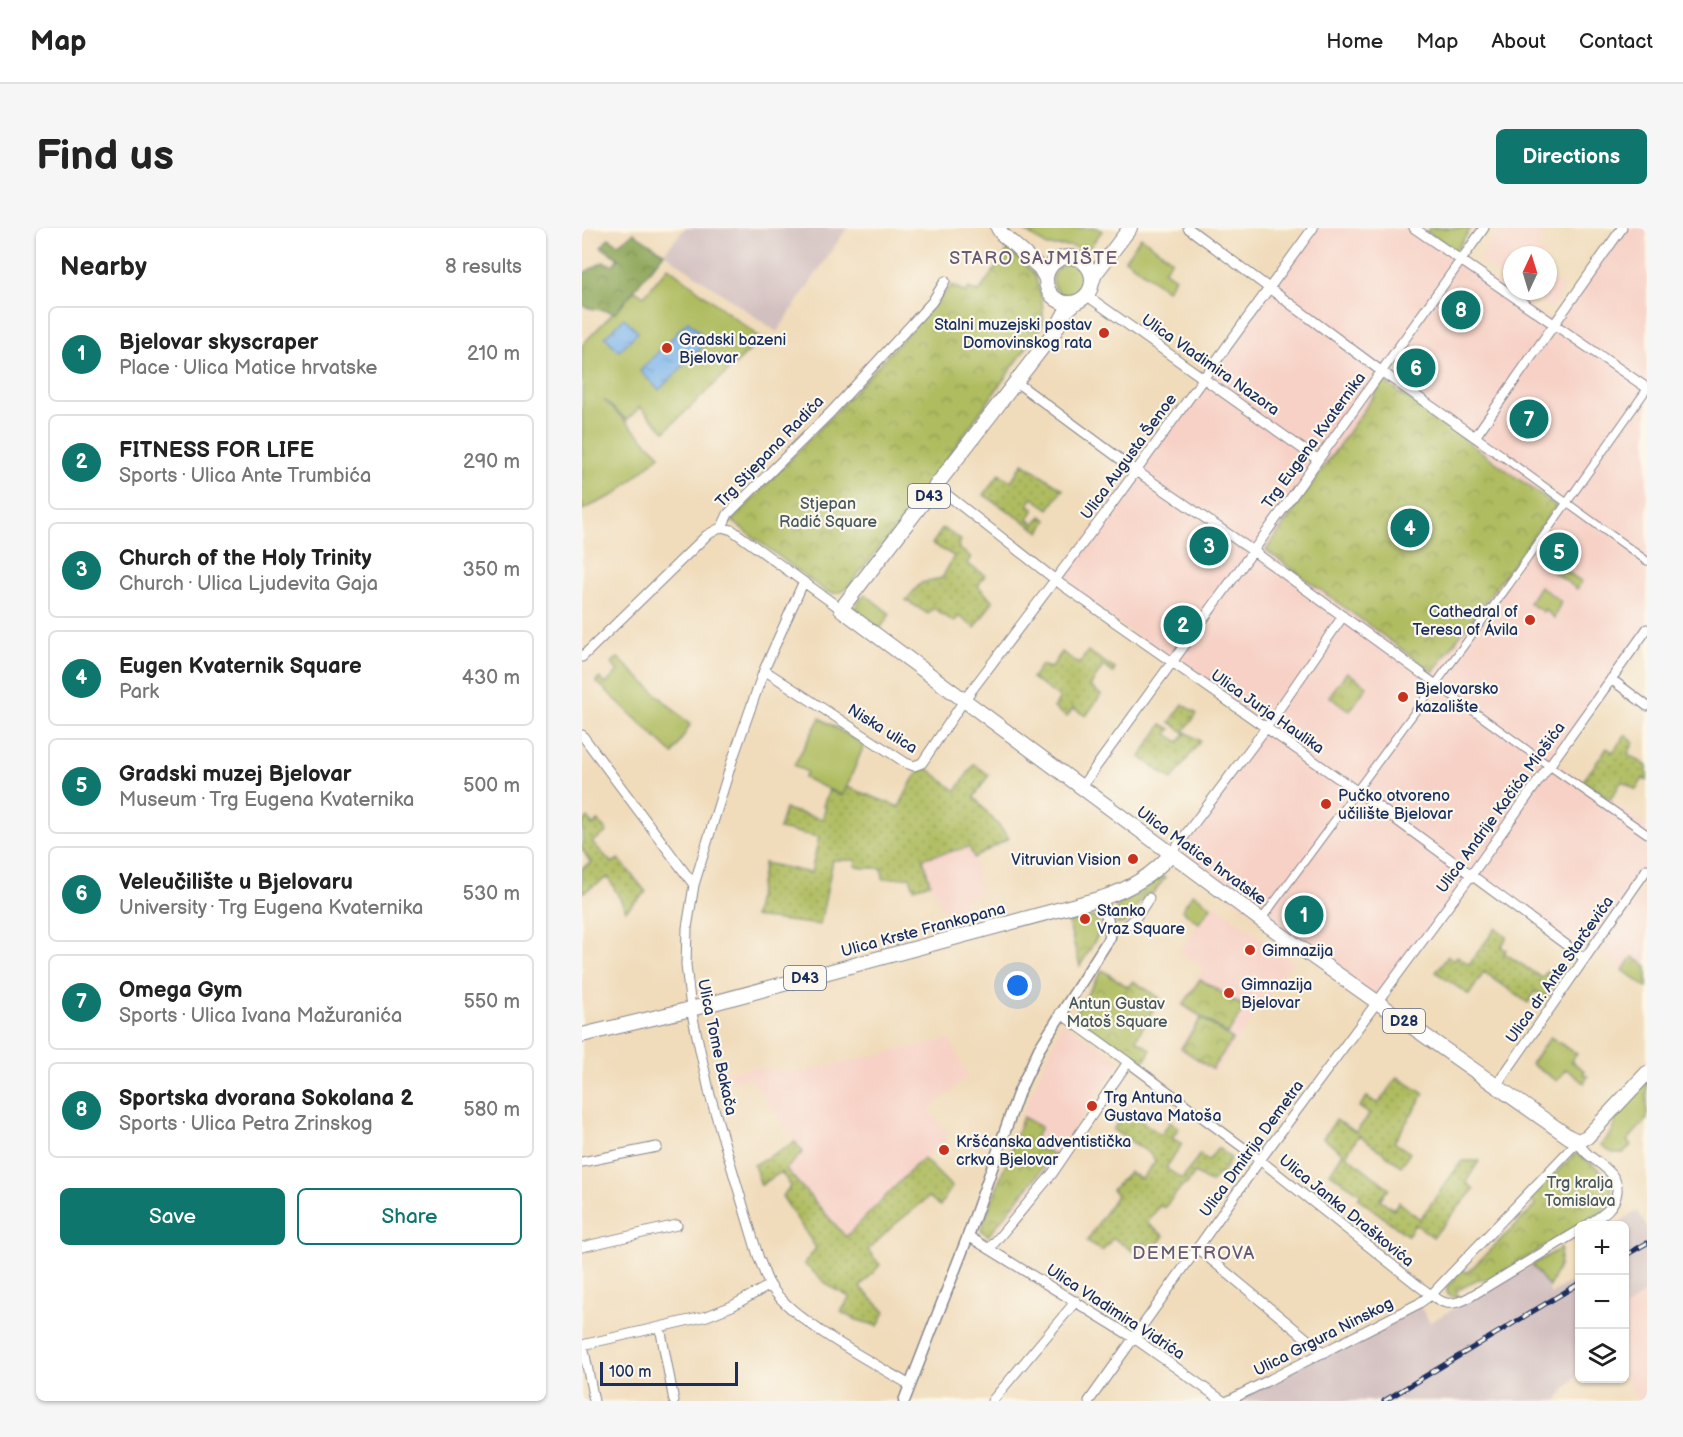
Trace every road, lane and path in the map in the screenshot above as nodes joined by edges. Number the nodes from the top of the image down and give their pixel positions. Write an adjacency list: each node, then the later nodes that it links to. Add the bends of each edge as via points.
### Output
1 (998, 228): 13 (main road, via 1040,268)
2 (1005, 228): 11 (main road, via 1040,255)
3 (1130, 228): 9 (main road, D43)
4 (1188, 228): 16 (street)
5 (1313, 228): 16 (street, Ulica Augusta Šenoe)
6 (1414, 228): 10 (street)
7 (1484, 228): 10 (street)
8 (1622, 228): 19 (street)
9 (1120, 240): 12 (main road, D43, via 1100,256); 15 (main road, D43)
10 (1461, 259): 19 (street); 21 (street)
11 (1060, 260): 12 (main road, D43); 13 (main road, via 1050,267)
12 (1080, 260): 15 (main road, via 1089,269)
13 (1046, 279): 17 (main road, D43)
14 (945, 281): 31 (street, Trg Stjepana Radića, via 932,302 831,412 728,514)
15 (1092, 282): 18 (main road, D43)
16 (1268, 288): 21 (street); 22 (street, Ulica Augusta Šenoe)
17 (1053, 296): 18 (main road, via 1064,303); 20 (main road, D43, via 1053,319)
18 (1081, 299): 20 (main road, D43, via 1066,311); 22 (street, Ulica Vladimira Nazora)
19 (1555, 323): 24 (street); 25 (street)
20 (1045, 343): 23 (main road, D43)
21 (1381, 371): 25 (street, Trg Eugena Kvaternika); 27 (street, Trg Eugena Kvaternika)
22 (1204, 377): 27 (street, Ulica Vladimira Nazora); 28 (street, Ulica Augusta Šenoe)
23 (1016, 382): 28 (street); 29 (main road, D43)
24 (1647, 389): 30 (street)
25 (1475, 437): 26 (street, Trg Eugena Kvaternika)
26 (1502, 456): 30 (street, Trg Eugena Kvaternika)
27 (1317, 459): 32 (street, Trg Eugena Kvaternika)
28 (1135, 470): 32 (street); 34 (street, Ulica Augusta Šenoe)
29 (936, 486): 34 (street, Ulica Jurja Haulika); 36 (main road, D43)
30 (1568, 503): 33 (street, Trg Eugena Kvaternika); 44 (street)
31 (722, 527): 35 (street, Trg Stjepana Radića, via 732,530); 39 (street, via 707,536)
32 (1253, 551): 37 (street); 40 (street, Trg Eugena Kvaternika)
33 (1647, 561)
34 (1055, 579): 40 (street, Ulica Jurja Haulika); 45 (street, Ulica Augusta Šenoe)
35 (803, 583): 36 (street, Trg Stjepana Radića); 41 (street, Ulica Tome Bakača)
36 (841, 609): 45 (main road, Ulica Matice hrvatske)
37 (1343, 616): 42 (street); 47 (street)
38 (1647, 629): 43 (street, Ulica Andrije Kačića Miošića)
39 (582, 657)
40 (1171, 661): 47 (street, Ulica Jurja Haulika); 50 (street, Trg Eugena Kvaternika)
41 (764, 670): 45 (street, Niska ulica, via 914,766 922,763); 56 (street, Ulica Tome Bakača)
42 (1421, 673): 44 (street)
43 (1611, 679): 46 (street); 49 (street, Ulica Andrije Kačića Miošića)
44 (1435, 684): 49 (street); 51 (street)
45 (965, 699): 50 (main road, Ulica Matice hrvatske)
46 (1647, 706)
47 (1266, 728): 51 (street, Ulica Jurja Haulika); 53 (street)
48 (582, 735): 56 (street)
49 (1548, 765): 52 (street); 55 (street, Ulica Andrije Kačića Miošića)
50 (1082, 786): 53 (main road, Ulica Matice hrvatske)
51 (1357, 792): 55 (street, Ulica Jurja Haulika); 59 (street)
52 (1647, 834)
53 (1171, 854): 57 (main road, D43, via 1143,880); 59 (main road, Ulica Matice hrvatske / D28)
54 (1647, 869): 61 (street, Ulica dr. Ante Starčevića)
55 (1472, 873): 61 (street, Ulica Jurja Haulika); 62 (street, Ulica Andrije Kačića Miošića)
56 (694, 885): 63 (street, Ulica Tome Bakača, via 686,965)
57 (1102, 898): 60 (street); 63 (main road, Ulica Krste Frankopana / D43)
58 (1149, 898): 60 (street, via 1130,924 1119,930)
59 (1262, 920): 62 (main road, Ulica Matice hrvatske / D28)
60 (1110, 929): 64 (street, via 1110,937 1099,956)
61 (1584, 958): 68 (street, Ulica dr. Ante Starčevića)
62 (1377, 1002): 68 (main road, Ulica Matice hrvatske / D28); 71 (street, Ulica Dmitrija Demetra)
63 (691, 1009): 65 (main road, Ulica Krste Frankopana / D43); 80 (street, Ulica Tome Bakača, via 710,1095)
64 (1060, 1013): 66 (street); 76 (street, via 1018,1094)
65 (582, 1035)
66 (1128, 1062): 71 (street, Ulica Janka Draškovića); 78 (street, via 1052,1174)
67 (1647, 1073): 69 (main road, via 1587,1137)
68 (1496, 1086): 69 (main road, Ulica Matice hrvatske / D28)
69 (1578, 1141): 73 (street, via 1616,1179 1614,1204); 81 (street)
70 (657, 1147): 72 (street)
71 (1260, 1160): 79 (street, Ulica Dmitrija Demetra); 81 (street, Ulica Janka Draškovića)
72 (582, 1162)
73 (1593, 1221)
74 (678, 1225): 77 (street)
75 (1575, 1233): 81 (street, via 1460,1302 1446,1304)
76 (968, 1236): 78 (street); 87 (street)
77 (582, 1247)
78 (990, 1248): 82 (street, Ulica Vladimira Vidrića)
79 (1197, 1248): 84 (street, Ulica Dmitrija Demetra); 86 (street)
80 (770, 1285): 83 (street, via 707,1316); 87 (street, Ulica Tome Bakača, via 810,1324)
81 (1431, 1295): 86 (street, Ulica Grgura Ninskog)
82 (1076, 1300): 84 (street, Ulica Vladimira Vidrića); 91 (street)
83 (660, 1327): 85 (street); 89 (street)
84 (1134, 1338): 92 (street, Ulica Dmitrija Demetra); 93 (street, Ulica Vladimira Vidrića)
85 (583, 1345): 88 (street)
86 (1324, 1353): 94 (street, Ulica Grgura Ninskog)
87 (910, 1385): 90 (street)
88 (594, 1401)
89 (674, 1401)
90 (904, 1401)
91 (992, 1401)
92 (1089, 1401)
93 (1223, 1401)
94 (1228, 1401)

